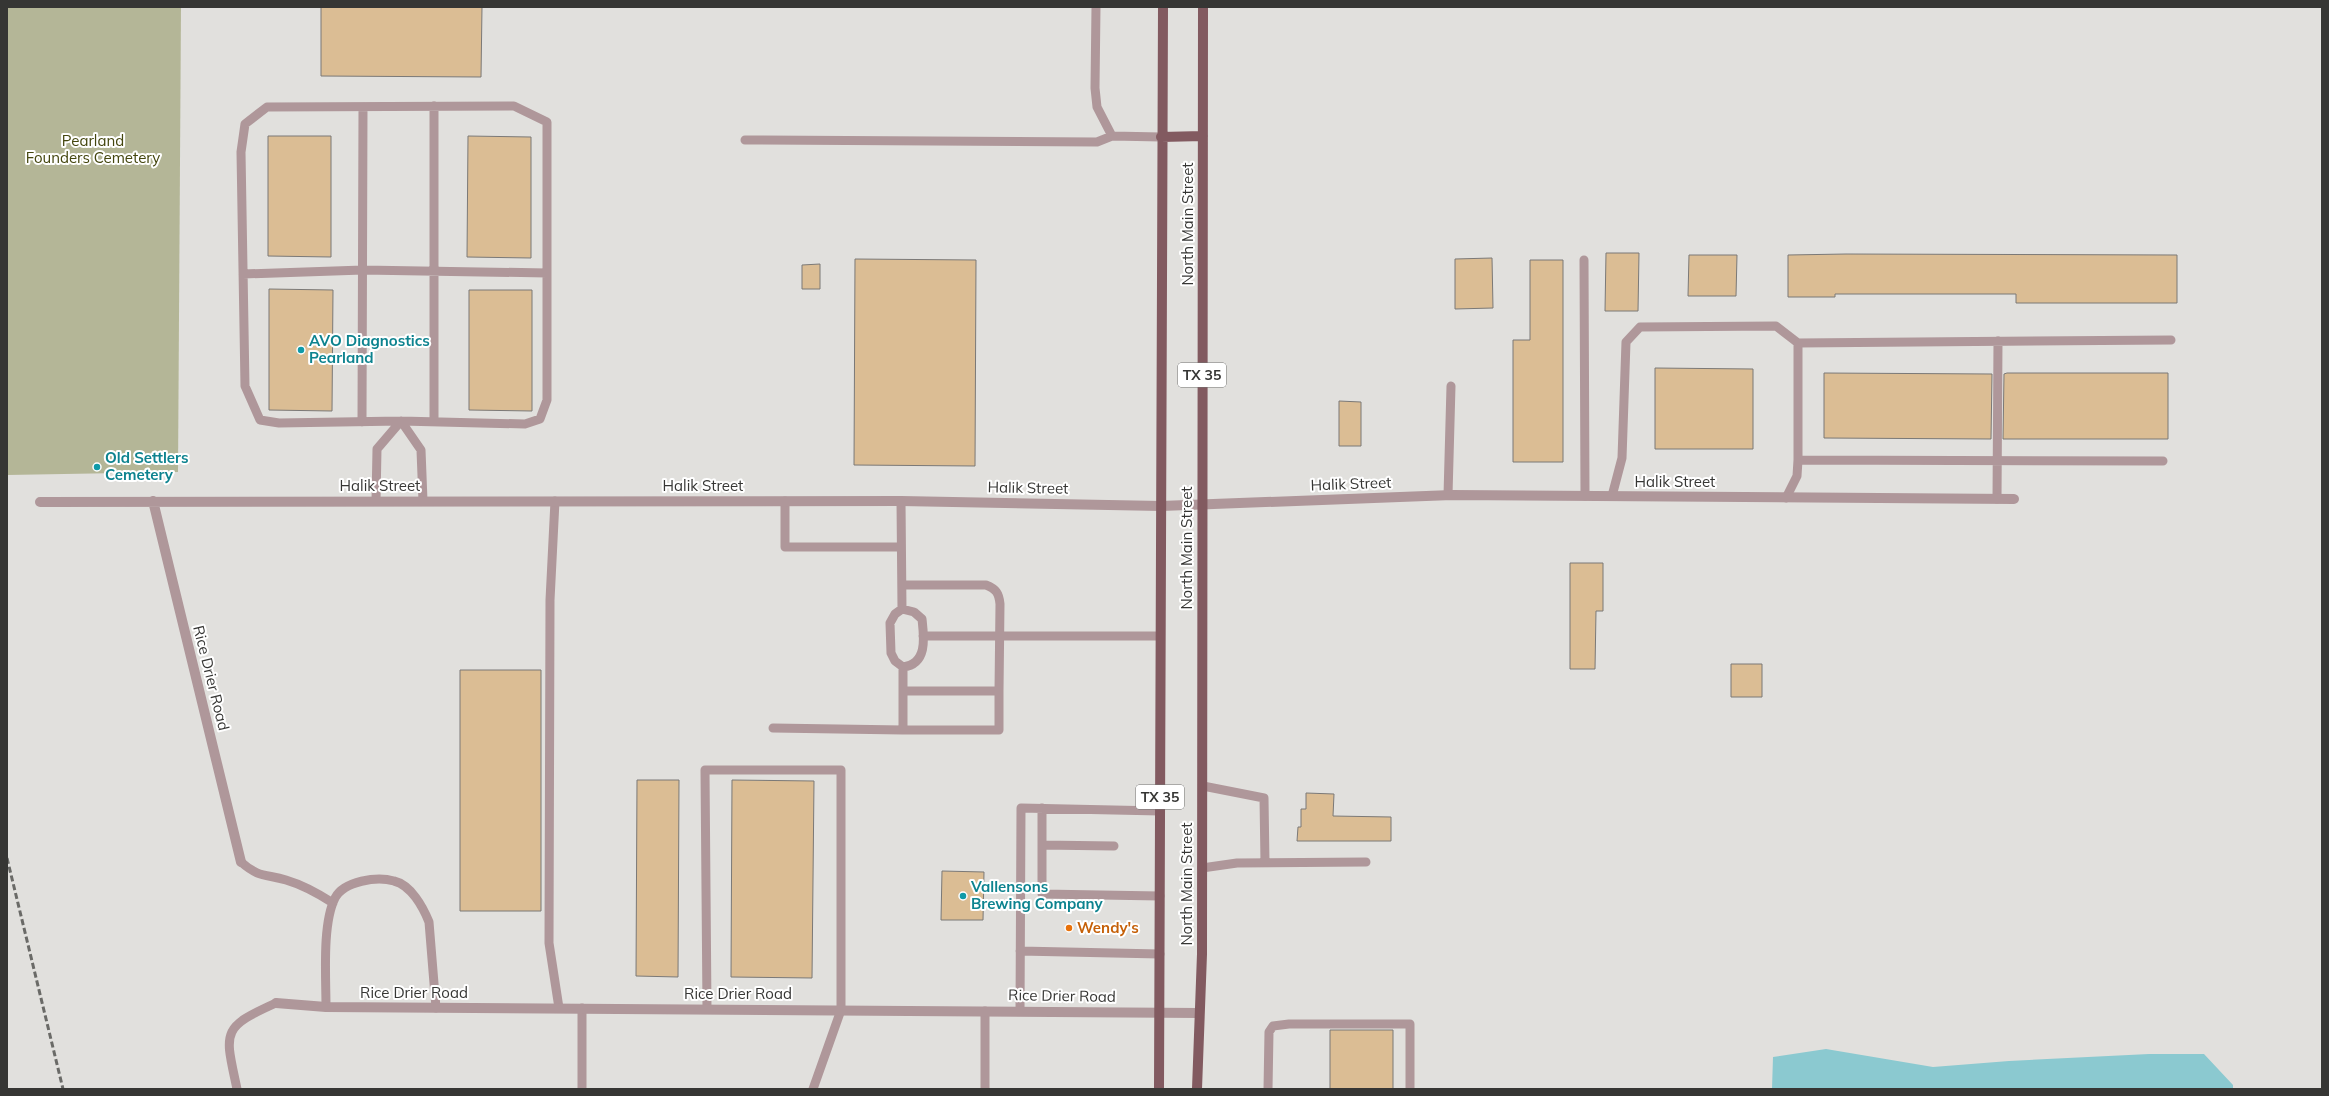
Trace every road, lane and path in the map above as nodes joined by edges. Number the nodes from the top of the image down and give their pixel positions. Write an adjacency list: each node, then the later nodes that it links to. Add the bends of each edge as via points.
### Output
1 (1096, 7): 6 (lane, via 1097,107)
2 (1163, 7): 8 (main road, North Main Street / TX 35)
3 (1203, 7): 7 (main road, North Main Street / TX 35)
4 (434, 106): 5 (lane); 12 (lane); 13 (lane, via 514,106 547,122)
5 (363, 107): 11 (lane); 14 (lane, via 267,107 245,124 241,152)
6 (1112, 136): 8 (lane); 9 (lane, via 1098,142)
7 (1203, 136): 8 (main road); 38 (main road, North Main Street / TX 35)
8 (1162, 137): 39 (main road, North Main Street / TX 35)
9 (745, 140)
10 (1584, 260): 26 (lane)
11 (363, 270): 12 (lane); 14 (lane); 20 (lane)
12 (434, 271): 13 (lane); 21 (lane)
13 (547, 273): 21 (lane, via 547,400 540,419 525,424)
14 (243, 274): 20 (lane, via 245,386 260,420 279,423)
15 (2171, 340): 16 (lane)
16 (1998, 341): 17 (lane); 23 (lane)
17 (1798, 343): 22 (lane); 27 (lane, via 1776,326 1640,327 1626,342 1622,458)
18 (1451, 386): 25 (lane)
19 (401, 421): 20 (lane); 21 (lane); 32 (lane, via 377,449); 33 (lane, via 422,450)
20 (362, 422)
21 (434, 422)
22 (1798, 460): 23 (lane); 28 (lane, via 1797,476)
23 (1997, 461): 24 (lane); 29 (lane)
24 (2163, 461)
25 (1448, 495): 26 (street, Halik Street); 38 (street, Halik Street)
26 (1585, 496): 27 (street, Halik Street)
27 (1612, 496): 28 (street, Halik Street)
28 (1786, 498): 29 (street, Halik Street)
29 (1997, 499): 30 (street, Halik Street)
30 (2014, 499)
31 (153, 501): 32 (street, Halik Street); 37 (street, Halik Street); 56 (street, Rice Drier Road)
32 (376, 501): 33 (street, Halik Street)
33 (423, 501): 34 (street, Halik Street)
34 (555, 501): 35 (street, Halik Street); 67 (lane, via 550,600 549,943)
35 (785, 501): 36 (street, Halik Street); 40 (lane, via 785,547)
36 (901, 501): 39 (street, Halik Street); 40 (lane)
37 (40, 502)
38 (1202, 504): 39 (street, Halik Street); 51 (main road, North Main Street / TX 35)
39 (1161, 506): 45 (main road, North Main Street / TX 35)
40 (901, 547): 41 (lane)
41 (902, 585): 42 (lane); 43 (lane, via 986,585 995,588 1000,595)
42 (902, 609): 44 (lane, via 914,612 922,619); 46 (lane, via 895,614 890,623 891,653 895,661)
43 (1000, 635): 44 (lane); 45 (lane); 48 (lane)
44 (924, 636): 46 (lane, via 923,653 918,661)
45 (1160, 636): 53 (main road, North Main Street / TX 35)
46 (903, 667): 47 (lane)
47 (903, 691): 48 (lane); 50 (lane)
48 (999, 691): 50 (lane, via 998,730)
49 (773, 728): 50 (lane)
50 (903, 730)
51 (1203, 786): 58 (lane, via 1264,798); 59 (main road, North Main Street / TX 35)
52 (1042, 808): 53 (lane); 54 (lane); 62 (lane, via 1021,808)
53 (1160, 811): 60 (main road, North Main Street / TX 35)
54 (1042, 845): 55 (lane); 60 (lane, via 1042,894)
55 (1114, 846)
56 (241, 862): 61 (lane, via 249,870 268,877 285,879)
57 (1366, 862): 58 (lane)
58 (1265, 863): 59 (lane, via 1237,863)
59 (1202, 868): 74 (main road, North Main Street / TX 35)
60 (1160, 896): 63 (main road, North Main Street / TX 35)
61 (333, 903): 65 (lane, via 328,917); 66 (lane, via 336,896 356,881 394,881 411,892 423,908 428,922)
62 (1020, 951): 63 (lane); 72 (lane)
63 (1160, 954): 73 (main road, North Main Street / TX 35)
64 (276, 1003): 65 (street, Rice Drier Road); 75 (lane, via 237,1024 228,1037)
65 (326, 1007): 66 (street, Rice Drier Road)
66 (436, 1008): 67 (street, Rice Drier Road)
67 (560, 1008): 68 (street, Rice Drier Road)
68 (582, 1008): 69 (street, Rice Drier Road); 76 (lane)
69 (707, 1009): 70 (street, Rice Drier Road); 70 (lane, via 705,770 841,770)
70 (841, 1010): 71 (street, Rice Drier Road); 77 (lane)
71 (986, 1011): 72 (street, Rice Drier Road); 78 (lane)
72 (1020, 1011): 73 (street, Rice Drier Road)
73 (1160, 1013): 74 (street, Rice Drier Road); 79 (main road, North Main Street / TX 35)
74 (1199, 1013): 80 (main road, North Main Street / TX 35)
75 (237, 1089)
76 (582, 1089)
77 (813, 1089)
78 (985, 1089)
79 (1160, 1089)
80 (1197, 1089)
81 (1268, 1089): 82 (lane, via 1269,1032 1273,1026 1410,1024)
82 (1410, 1089)

